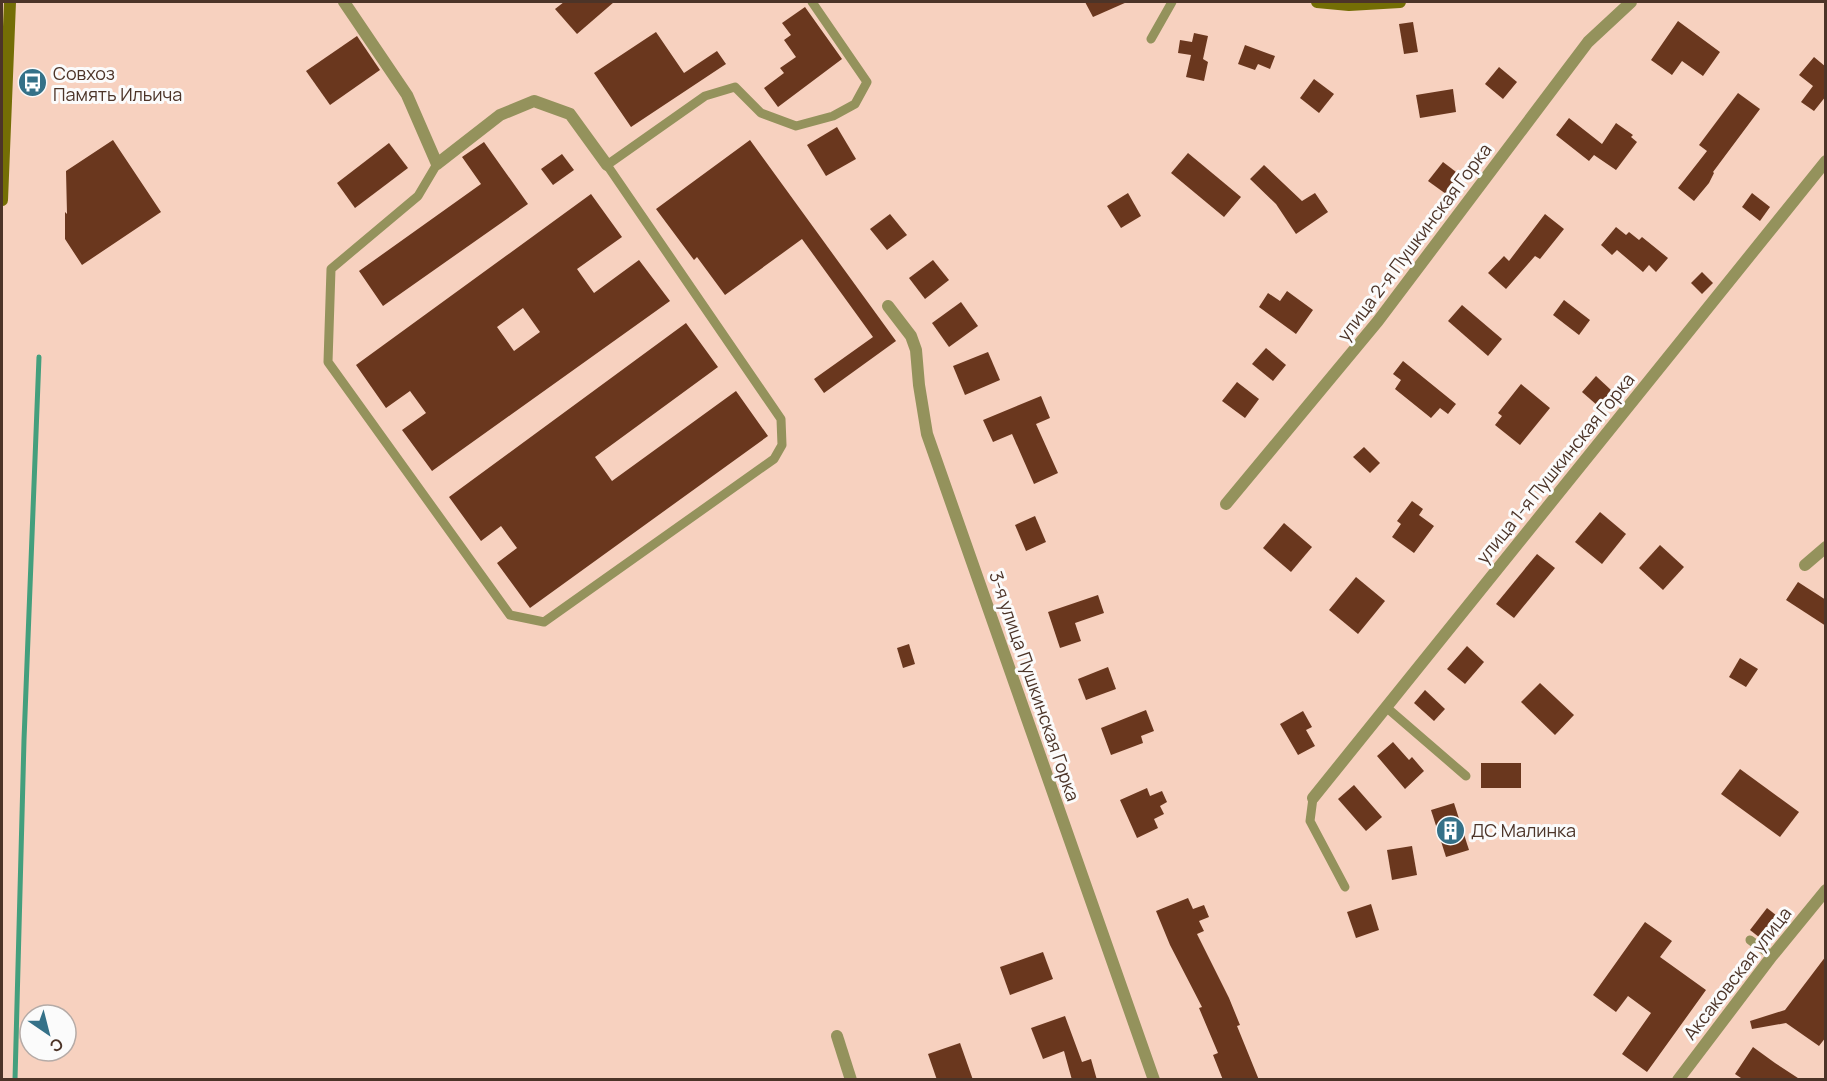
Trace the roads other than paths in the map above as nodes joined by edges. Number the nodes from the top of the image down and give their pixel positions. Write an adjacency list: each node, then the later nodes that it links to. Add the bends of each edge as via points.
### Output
1 (10, 2): 12 (main road)
2 (344, 2): 10 (street, via 407,95)
3 (812, 2): 11 (lane, via 867,82 855,104 833,116 796,126 762,113 735,87 705,96)
4 (1172, 2): 8 (lane)
5 (1317, 2): 6 (main road, via 1349,6)
6 (1400, 2)
7 (1631, 2): 14 (street, улица 2-я Пушкинская Горка, via 1588,42 1378,321)
8 (1152, 39)
9 (1826, 161): 17 (street, улица 1-я Пушкинская Горка)
10 (436, 164): 11 (street, via 500,115 534,101 570,114); 11 (lane, via 418,196 330,268 327,362 510,615 544,622 774,459 782,445 782,419)
11 (607, 165)
12 (2, 200)
13 (888, 306): 26 (street, 3-я улица Пушкинская Горка, via 911,336 916,350 927,434)
14 (1226, 504)
15 (1826, 547): 16 (street)
16 (1805, 565)
17 (1386, 707): 18 (lane); 19 (street, улица 1-я Пушкинская Горка)
18 (1466, 776)
19 (1313, 798): 20 (lane, via 1310,821)
20 (1345, 887)
21 (1826, 890): 23 (street, Аксаковская улица)
22 (1750, 940): 23 (lane)
23 (1772, 956): 27 (street, Аксаковская улица)
24 (837, 1036): 25 (street)
25 (851, 1080)
26 (1154, 1080)
27 (1678, 1080)

